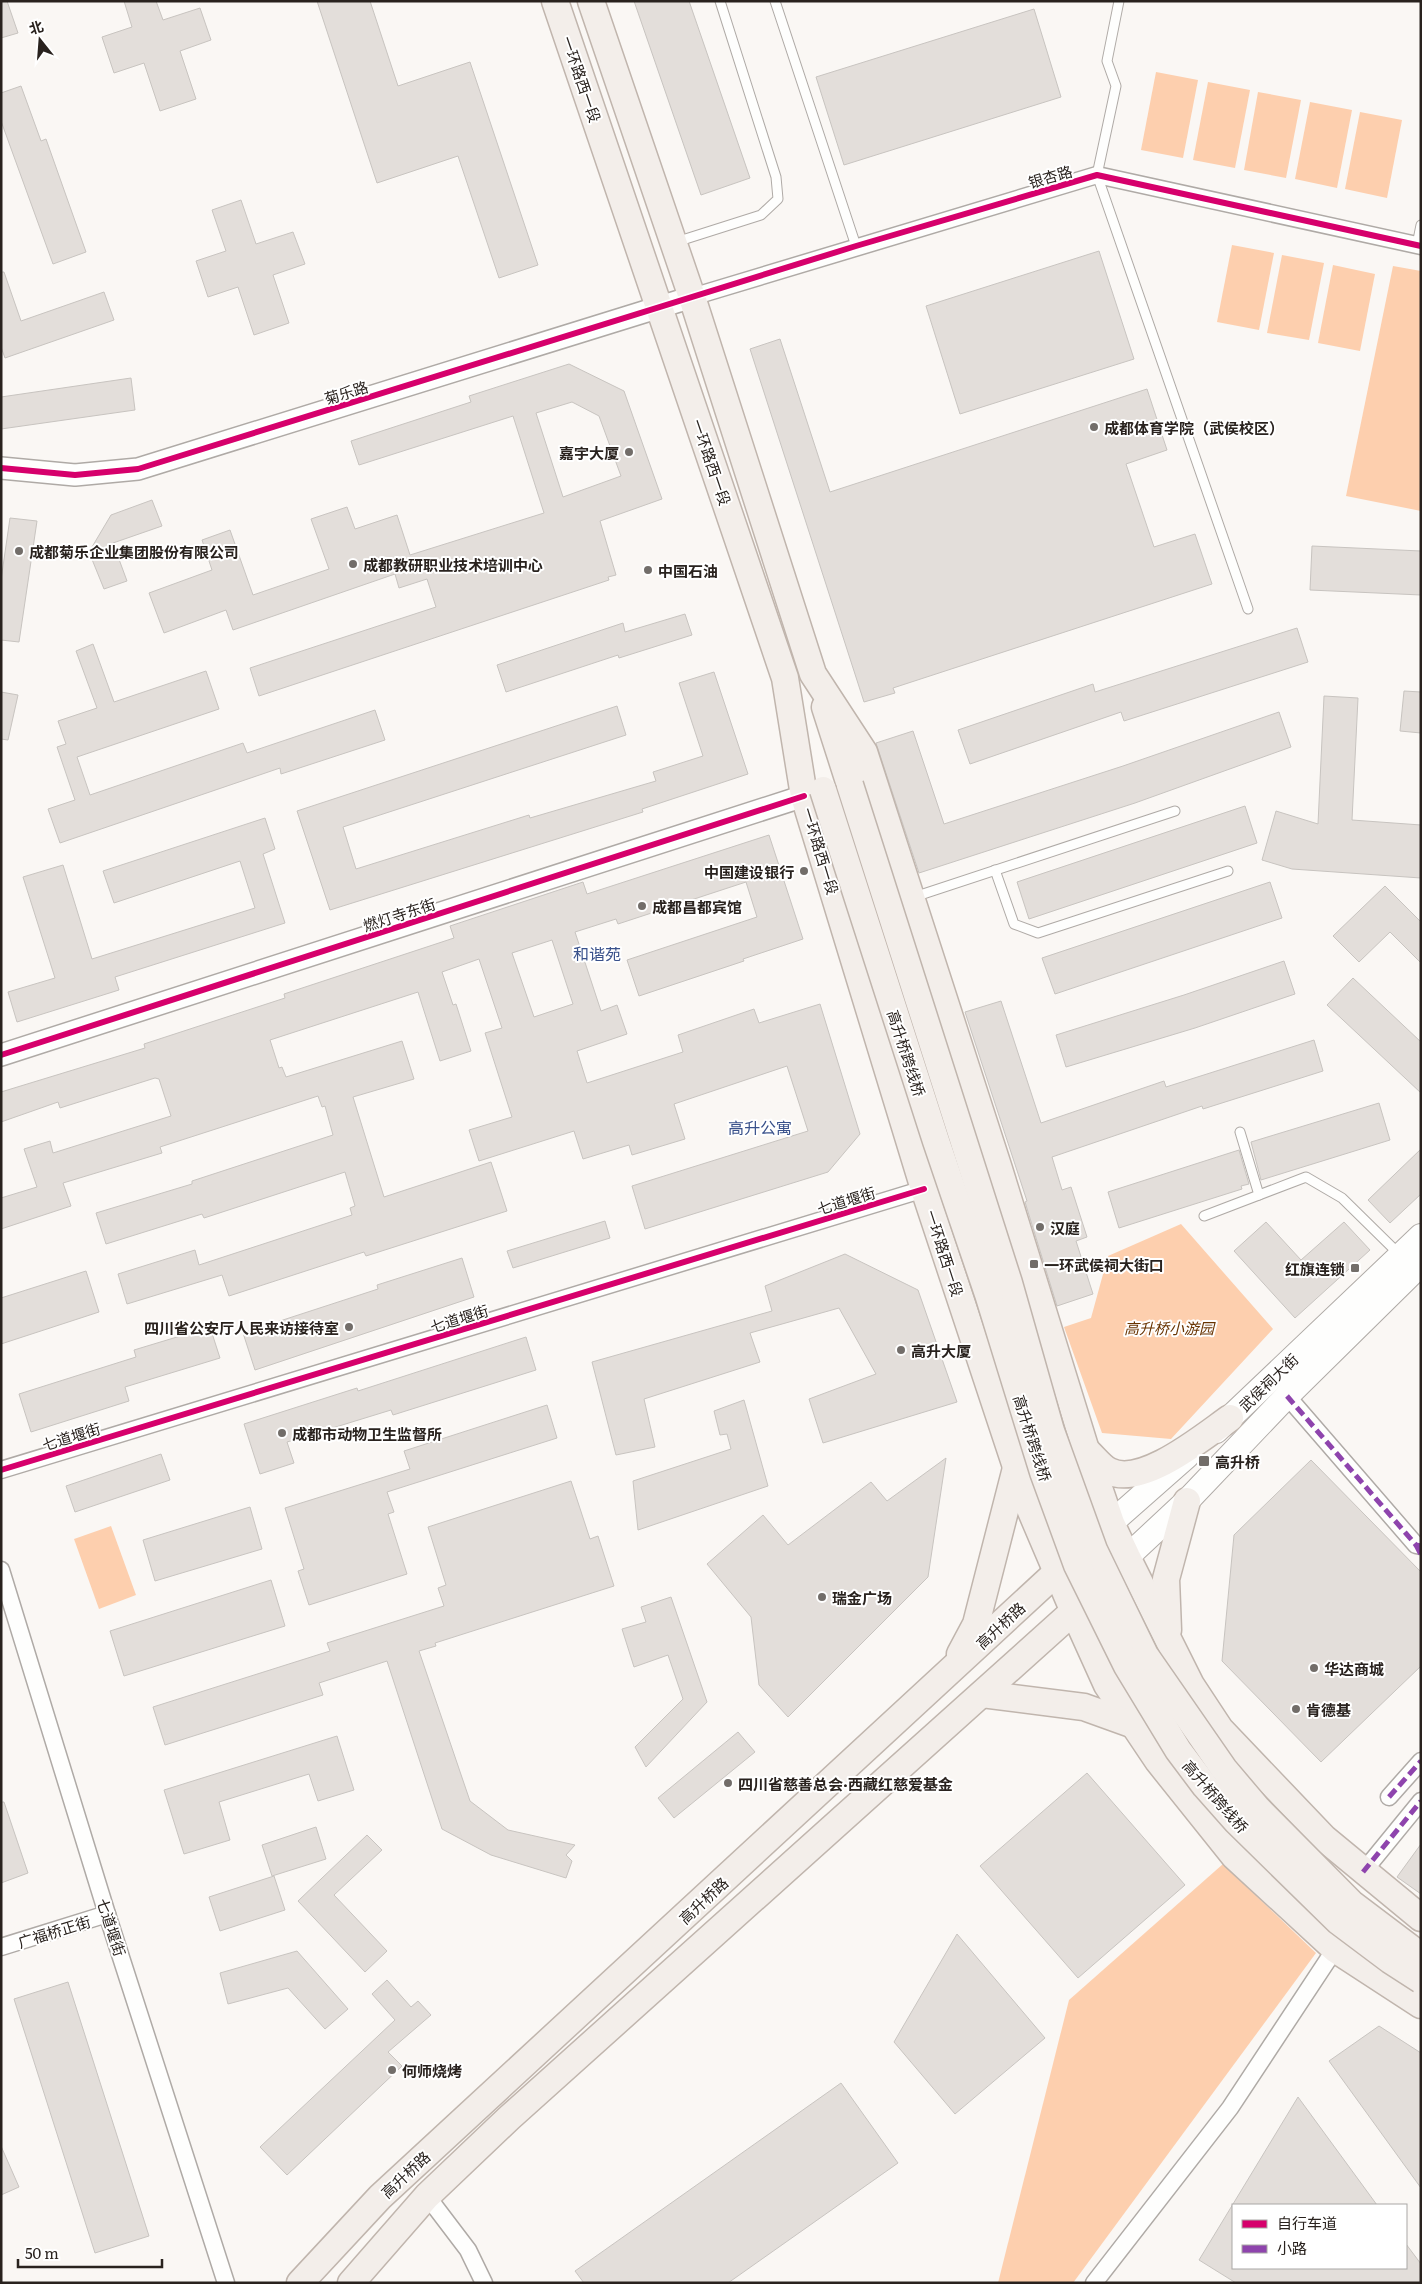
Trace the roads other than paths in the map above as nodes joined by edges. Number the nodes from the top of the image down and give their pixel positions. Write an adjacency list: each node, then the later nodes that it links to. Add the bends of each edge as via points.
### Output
1 (555, 1): 12 (main road, 一环路西一段)
2 (591, 1): 8 (main road, 一环路西一段)
3 (720, 1): 8 (lane, via 776,177 778,199 761,215)
4 (776, 1): 10 (lane)
5 (1119, 1): 6 (lane, via 1107,60 1116,86)
6 (1097, 175): 9 (street, 银杏路); 10 (street, 银杏路); 14 (lane)
7 (1421, 225): 9 (lane)
8 (674, 242): 11 (main road, 一环路西一段)
9 (1419, 245)
10 (856, 246): 11 (street, 银杏路)
11 (692, 297): 12 (street, 菊乐路); 15 (main road, 一环路西一段)
12 (660, 307): 13 (street, 菊乐路, via 138,469 75,475); 16 (main road, 一环路西一段, via 784,678)
13 (1, 468)
14 (1248, 609)
15 (813, 674): 20 (main road, 一环路西一段, via 864,752); 52 (main road, 高升桥跨线桥, bridge, via 1009,1282 1051,1431 1094,1550 1145,1655 1224,1769 1350,1903)
16 (814, 793): 21 (street, 燃灯寺东街); 23 (main road, 一环路西一段); 53 (main road, 高升桥跨线桥, bridge, via 936,1141 1077,1565 1127,1666 1178,1750 1236,1821 1338,1921)
17 (1175, 810): 18 (lane)
18 (995, 870): 19 (lane, via 1014,924 1038,933); 20 (lane)
19 (1228, 870)
20 (912, 898): 30 (main road, 一环路西一段, via 1000,1168)
21 (1, 1055)
22 (1240, 1132): 24 (lane)
23 (924, 1189): 31 (main road, 一环路西一段); 32 (street, 七道堰街)
24 (1259, 1195): 25 (lane); 27 (lane, via 1306,1177 1342,1198)
25 (1204, 1216)
26 (1421, 1236): 27 (main road, 武侯祠大街)
27 (1411, 1260): 28 (main road, 武侯祠大街); 29 (main road, 武侯祠大街)
28 (1287, 1396): 33 (main road, 武侯祠大街); 35 (street)
29 (1230, 1418): 30 (main road, via 1180,1453 1147,1470 1124,1475 1108,1471); 34 (main road, 武侯祠大街)
30 (1086, 1450): 34 (main road, 一环路西一段)
31 (1016, 1468): 38 (main road, 一环路西一段, via 1030,1509); 41 (main road, via 976,1624)
32 (1, 1470)
33 (1187, 1501): 36 (main road, 武侯祠大街); 40 (main road, via 1166,1579 1165,1613)
34 (1111, 1523): 36 (main road, 一环路西一段); 38 (main road, 高升桥路)
35 (1419, 1549)
36 (1127, 1557): 39 (main road, 高升桥路); 40 (main road, 一环路西一段)
37 (1, 1570): 48 (street, 七道堰街)
38 (1058, 1571): 39 (main road, 一环路西一段); 41 (main road, 高升桥路)
39 (1074, 1612): 42 (main road, 高升桥路); 43 (main road, 一环路西一段, via 1107,1685)
40 (1170, 1645): 47 (main road, 一环路西一段, via 1191,1686 1220,1730 1324,1838)
41 (952, 1670): 57 (main road, 高升桥路, via 380,2197)
42 (982, 1694): 43 (main road, via 1084,1707); 55 (main road, 高升桥路, via 654,1985)
43 (1134, 1725): 51 (main road, 一环路西一段, via 1158,1761 1234,1856)
44 (1421, 1761): 45 (street)
45 (1389, 1797)
46 (1421, 1802): 47 (street)
47 (1363, 1872): 49 (main road, 一环路西一段)
48 (107, 1914): 50 (street, 广福桥正街); 56 (street, 七道堰街)
49 (1421, 1918)
50 (1, 1947)
51 (1335, 1949): 54 (main road, 一环路西一段); 60 (street, via 1230,2108)
52 (1421, 1956)
53 (1421, 1980)
54 (1421, 2005)
55 (427, 2196): 58 (main road, 高升桥路); 59 (street, via 468,2250)
56 (226, 2283)
57 (300, 2283)
58 (351, 2283)
59 (484, 2283)
60 (1094, 2283)

